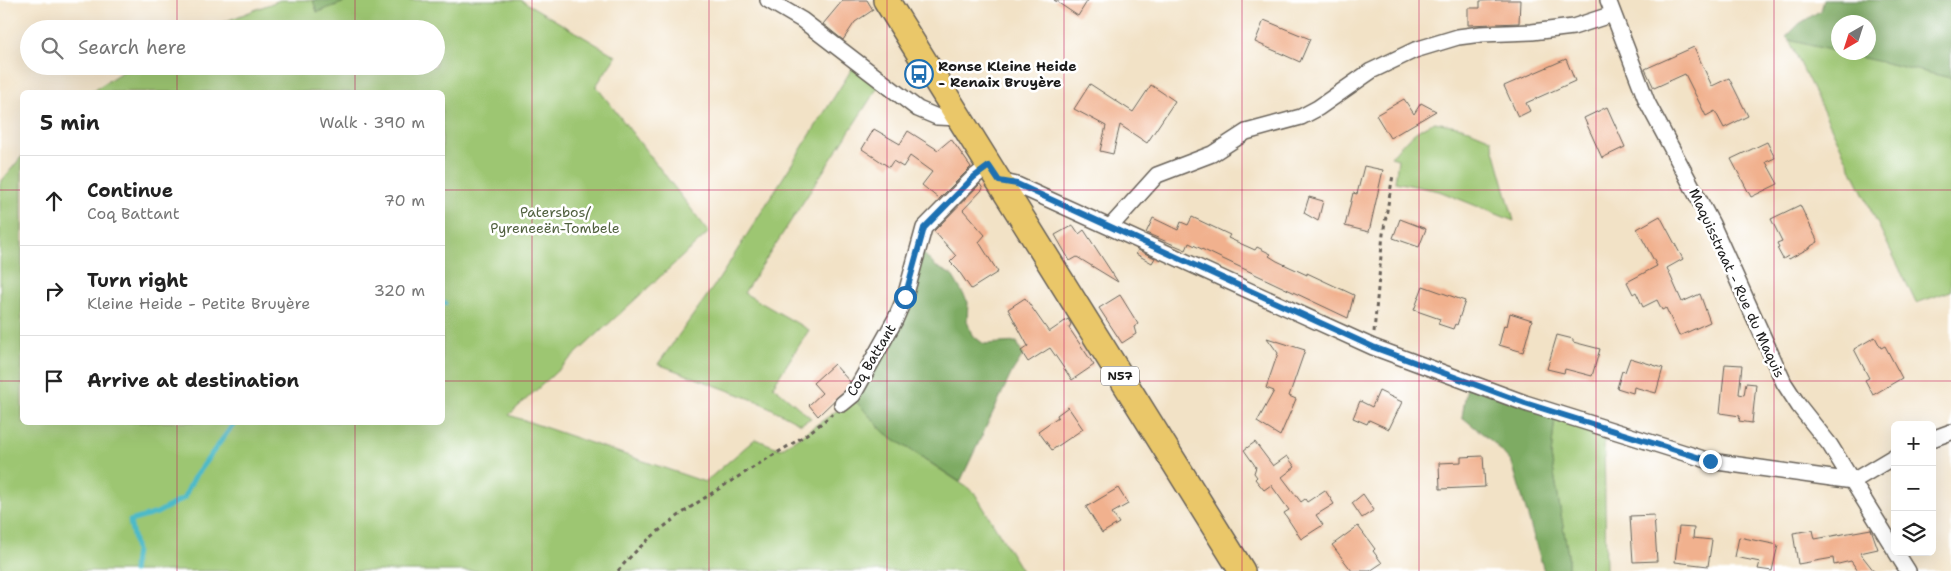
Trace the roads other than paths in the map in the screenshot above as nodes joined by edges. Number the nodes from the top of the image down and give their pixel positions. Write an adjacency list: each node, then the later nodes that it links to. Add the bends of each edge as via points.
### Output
1 (768, 0): 4 (street, via 802,20 918,109 937,117)
2 (886, 0): 4 (main road, N57)
3 (1610, 7): 6 (street, via 1573,27 1458,37 1415,50 1371,71 1301,117 1246,132 1212,154 1157,175); 11 (street, Maquisstraat - Rue du Maquis, via 1648,102 1712,224 1784,383)
4 (960, 118): 5 (main road, N57)
5 (994, 173): 6 (street); 7 (street, Coq Battant, via 974,177 924,228 905,297 857,389); 14 (main road, N57)
6 (1111, 226): 11 (street, via 1373,347 1525,403 1710,461)
7 (842, 404)
8 (1951, 432): 9 (street)
9 (1936, 438)
10 (1891, 458): 11 (street)
11 (1852, 481): 12 (street, Maquisstraat - Rue du Maquis)
12 (1891, 543)
13 (1899, 556): 15 (street, Maquisstraat - Rue du Maquis)
14 (1242, 571)
15 (1908, 571)

